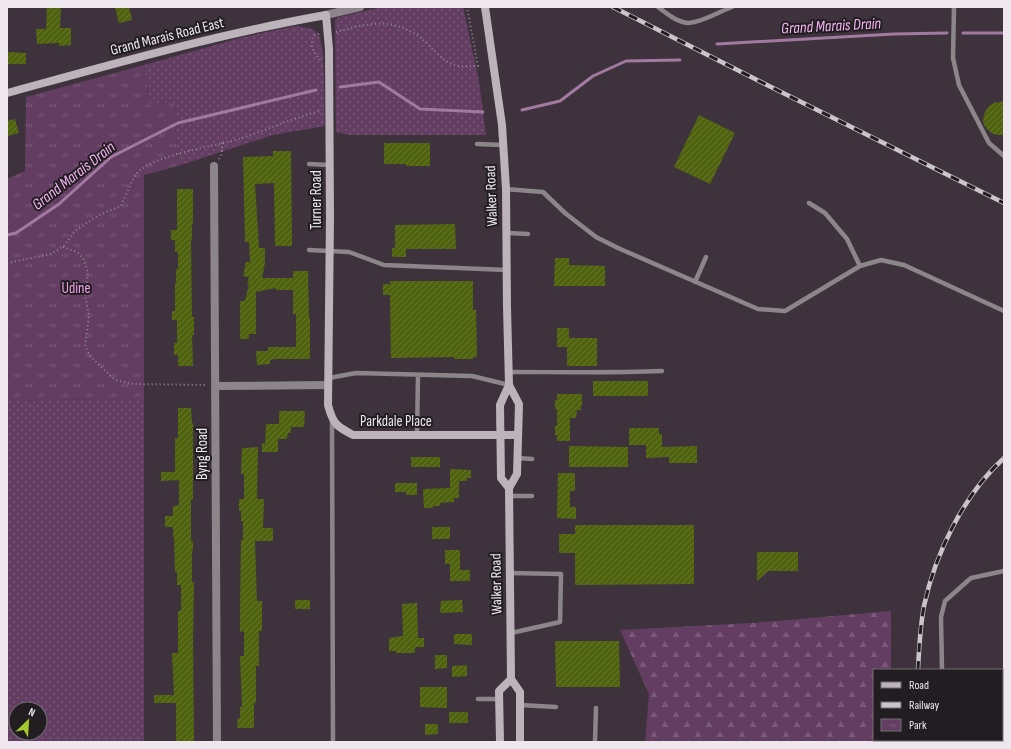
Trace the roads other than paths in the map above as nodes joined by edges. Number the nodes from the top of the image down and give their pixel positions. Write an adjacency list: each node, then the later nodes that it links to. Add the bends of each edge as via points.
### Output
1 (360, 7): 6 (street, Grand Marais Road East)
2 (485, 7): 9 (main road, Walker Road, via 498,86)
3 (658, 7): 4 (lane, via 672,18 689,23)
4 (732, 7)
5 (954, 7): 10 (lane, via 953,58 959,85 989,143)
6 (326, 15): 7 (main road, Grand Marais Road East, via 210,39); 12 (main road, Turner Road, via 329,49)
7 (7, 93)
8 (477, 144): 9 (lane)
9 (503, 145): 14 (main road, Walker Road)
10 (1004, 156)
11 (309, 164): 12 (lane)
12 (330, 165): 19 (main road, Turner Road)
13 (214, 166): 30 (street, Byng Road)
14 (506, 189): 16 (main road, Walker Road); 23 (lane, via 543,192 596,237)
15 (809, 203): 21 (lane, via 825,214 847,239)
16 (506, 232): 17 (lane); 22 (main road, Walker Road)
17 (528, 234)
18 (309, 250): 19 (lane)
19 (330, 251): 22 (lane, via 348,252 384,265); 28 (main road, Turner Road)
20 (706, 257): 23 (lane)
21 (860, 266): 23 (lane, via 785,311 758,309); 24 (lane, via 881,260 904,266)
22 (507, 270): 26 (main road, Walker Road)
23 (695, 282)
24 (1004, 311)
25 (662, 371): 26 (lane)
26 (509, 372): 29 (main road, Walker Road)
27 (418, 375): 28 (lane, via 356,373); 29 (lane, via 472,376); 32 (lane)
28 (329, 381): 30 (street); 31 (main road, via 328,405)
29 (510, 385): 33 (main road, Walker Road, via 500,405); 34 (main road, Walker Road, via 519,404)
30 (215, 386): 49 (street, Byng Road)
31 (332, 418): 32 (main road, Parkdale Place, via 341,428 353,435); 50 (lane)
32 (417, 435): 33 (main road, Parkdale Place)
33 (500, 435): 34 (main road, Parkdale Place); 37 (main road, Walker Road, via 501,478)
34 (518, 435): 35 (main road, Walker Road)
35 (518, 458): 36 (lane); 37 (main road, Walker Road, via 518,474)
36 (532, 459)
37 (509, 492): 38 (lane); 40 (main road, Walker Road)
38 (532, 496)
39 (1004, 571): 42 (lane, via 971,578 945,601 941,618)
40 (510, 573): 41 (main road, Walker Road); 41 (lane, via 561,574 560,622)
41 (511, 633): 43 (main road, Walker Road)
42 (942, 669)
43 (511, 679): 45 (main road, via 499,691); 46 (main road, Walker Road, via 520,692)
44 (478, 699): 45 (lane)
45 (499, 699): 51 (main road)
46 (520, 705): 47 (lane); 52 (main road, Walker Road)
47 (556, 707)
48 (596, 708): 53 (lane)
49 (217, 742)
50 (333, 742)
51 (500, 742)
52 (520, 742)
53 (595, 742)

